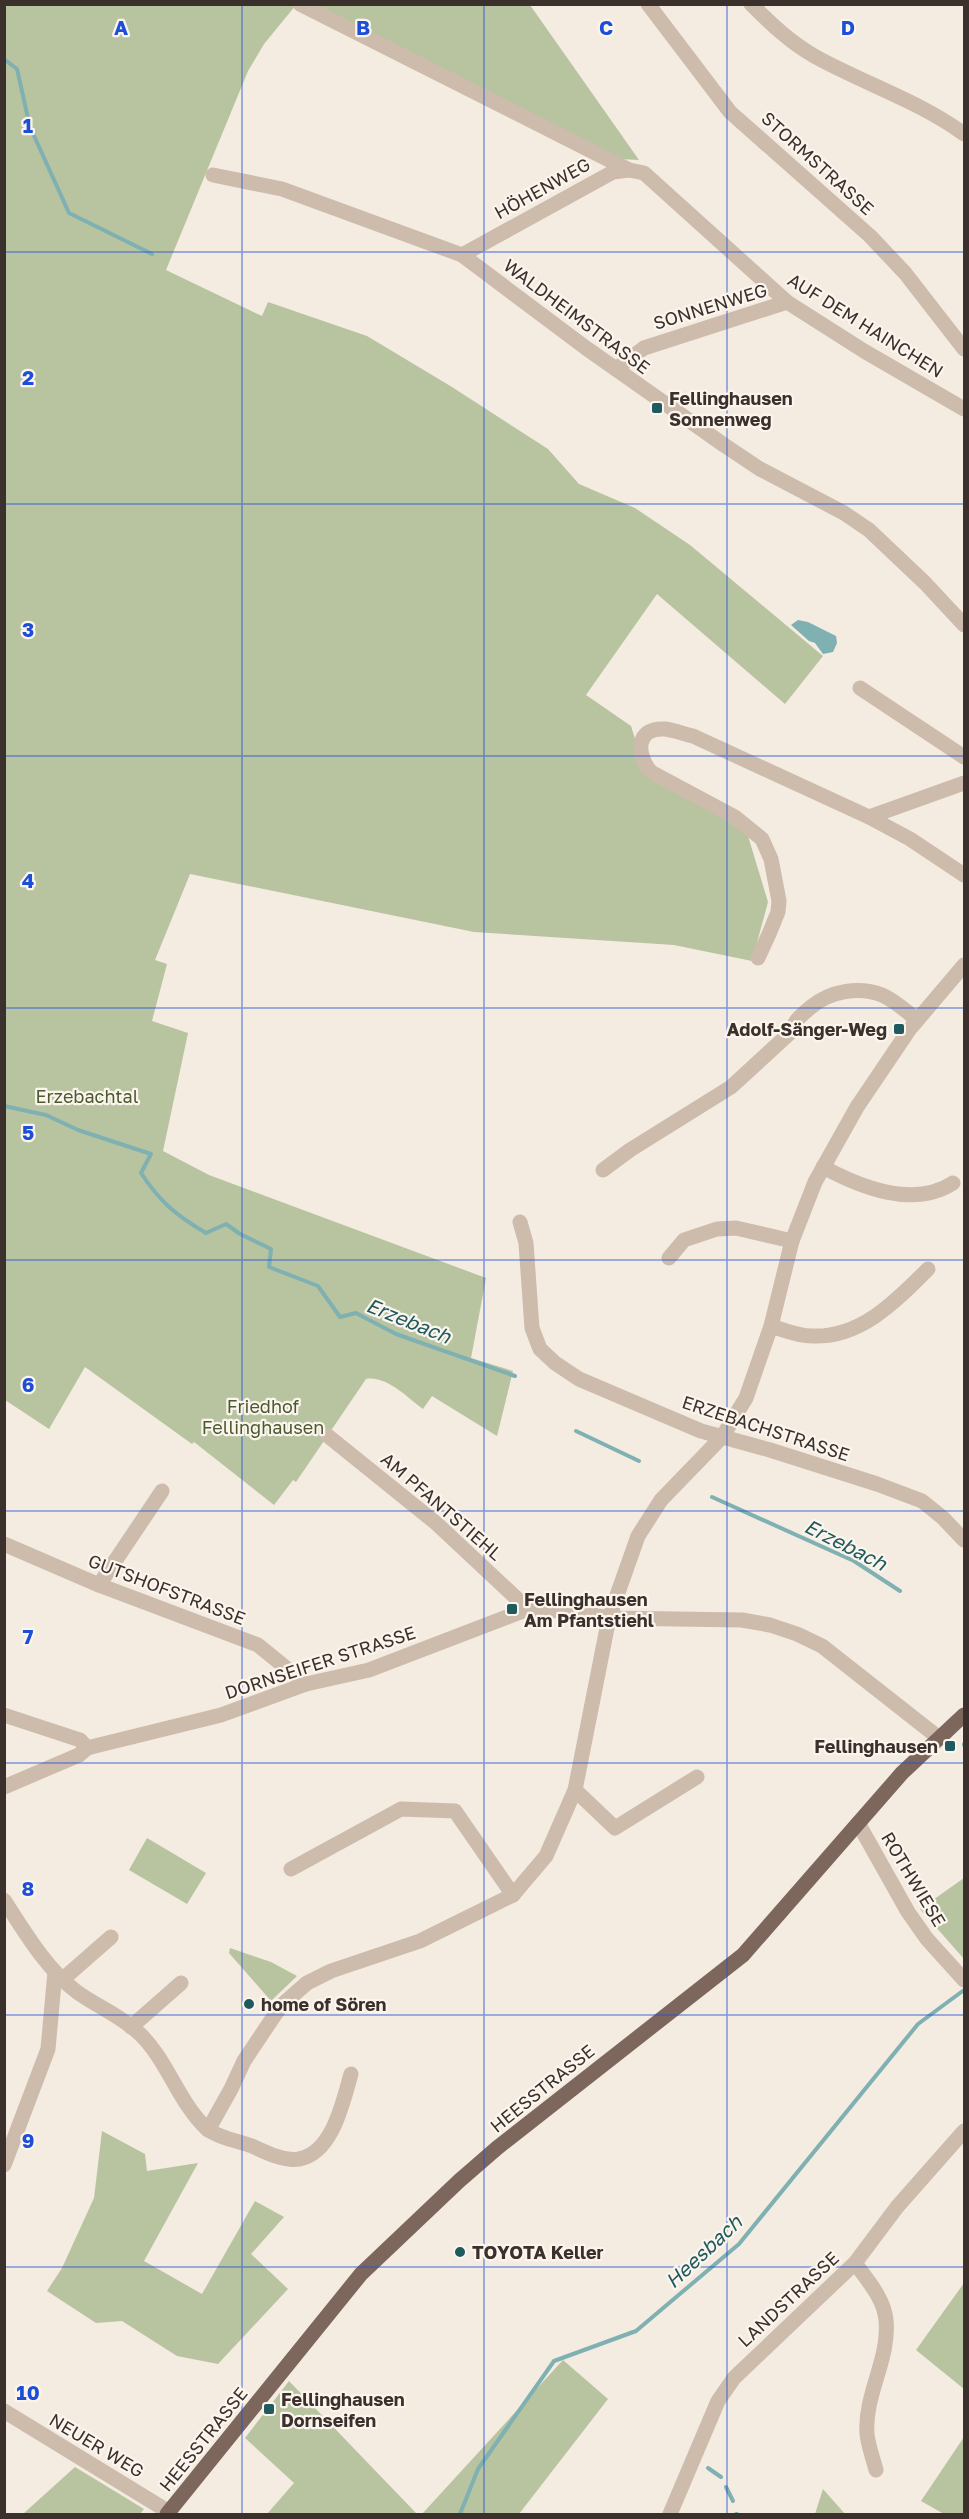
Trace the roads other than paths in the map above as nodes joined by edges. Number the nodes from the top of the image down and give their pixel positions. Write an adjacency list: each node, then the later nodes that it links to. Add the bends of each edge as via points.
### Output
1 (300, 4): 5 (street, AUF DEM HAINCHEN)
2 (648, 4): 9 (street, STORMSTRASSE, via 730,112 870,236 905,273)
3 (752, 4): 4 (street, via 780,33 815,57 924,109)
4 (964, 134)
5 (637, 172): 7 (street, HÖHENWEG, via 613,172); 8 (street, AUF DEM HAINCHEN)
6 (213, 175): 7 (street, WALDHEIMSTRASSE, via 282,189)
7 (462, 255): 10 (street, WALDHEIMSTRASSE)
8 (788, 302): 10 (street, SONNENWEG, via 644,348); 11 (street, AUF DEM HAINCHEN)
9 (964, 350)
10 (616, 369): 12 (street, WALDHEIMSTRASSE, via 760,469 869,530)
11 (964, 409)
12 (964, 625)
13 (860, 688): 14 (street)
14 (964, 757)
15 (964, 783): 16 (street)
16 (869, 817): 17 (street); 18 (street, via 693,736 663,729 644,736 639,748 643,763 651,772 735,817 762,840 771,859 779,901)
17 (964, 875)
18 (758, 958)
19 (964, 965): 20 (street)
20 (916, 1019): 21 (street, via 857,1107); 22 (street, via 883,995 853,991 825,997 799,1017 792,1031 731,1087)
21 (823, 1167): 23 (street, via 854,1184 902,1194 929,1194); 25 (street)
22 (603, 1170)
23 (953, 1183)
24 (520, 1221): 30 (street, ERZEBACHSTRASSE, via 526,1243 532,1328 546,1356 579,1379)
25 (792, 1241): 26 (street, via 736,1228 717,1229 684,1240); 28 (street)
26 (669, 1258)
27 (928, 1269): 28 (street, via 895,1302 849,1330 830,1336 809,1336)
28 (771, 1326): 30 (street, via 746,1398)
29 (328, 1436): 35 (street, AM PFANTSTIEHL, via 436,1523)
30 (722, 1437): 32 (street, ERZEBACHSTRASSE, via 922,1501); 36 (street, via 647,1519)
31 (162, 1491): 34 (street)
32 (964, 1540)
33 (4, 1544): 34 (street, GUTSHOFSTRASSE)
34 (99, 1585): 37 (street, GUTSHOFSTRASSE, via 258,1645)
35 (528, 1609): 36 (street, DORNSEIFER STRASSE); 37 (street, DORNSEIFER STRASSE, via 369,1670)
36 (609, 1618): 40 (street, DORNSEIFER STRASSE, via 742,1620 797,1634 830,1652); 44 (street)
37 (306, 1684): 41 (street, DORNSEIFER STRASSE, via 221,1715)
38 (4, 1715): 41 (street, via 80,1740)
39 (964, 1715): 40 (main road, HEESSTRASSE)
40 (939, 1738): 45 (main road, HEESSTRASSE)
41 (87, 1748): 43 (street, DORNSEIFER STRASSE)
42 (697, 1777): 44 (street, via 615,1828)
43 (4, 1787)
44 (575, 1790): 47 (street, via 546,1856)
45 (858, 1823): 51 (street, ROTHWIESE, via 908,1912); 61 (main road, HEESSTRASSE, via 743,1955 497,2148 361,2274)
46 (291, 1869): 47 (street, via 401,1809 455,1811)
47 (513, 1895): 55 (street, via 420,1941 331,1971 308,1983 270,2022 244,2061)
48 (4, 1900): 50 (street)
49 (111, 1937): 50 (street)
50 (59, 1975): 53 (street, via 76,1991); 57 (street, via 48,2049)
51 (964, 1980)
52 (181, 1983): 53 (street)
53 (131, 2026): 55 (street, via 153,2047 190,2109)
54 (351, 2074): 55 (street, via 336,2127 299,2160 278,2157)
55 (208, 2130)
56 (964, 2131): 58 (street, LANDSTRASSE, via 897,2207)
57 (4, 2165)
58 (855, 2263): 60 (street, via 878,2295 886,2319 884,2356 871,2400 867,2434); 62 (street, LANDSTRASSE, via 734,2378 718,2401)
59 (4, 2411): 61 (street, NEUER WEG)
60 (876, 2470)
61 (168, 2513)
62 (670, 2514)

